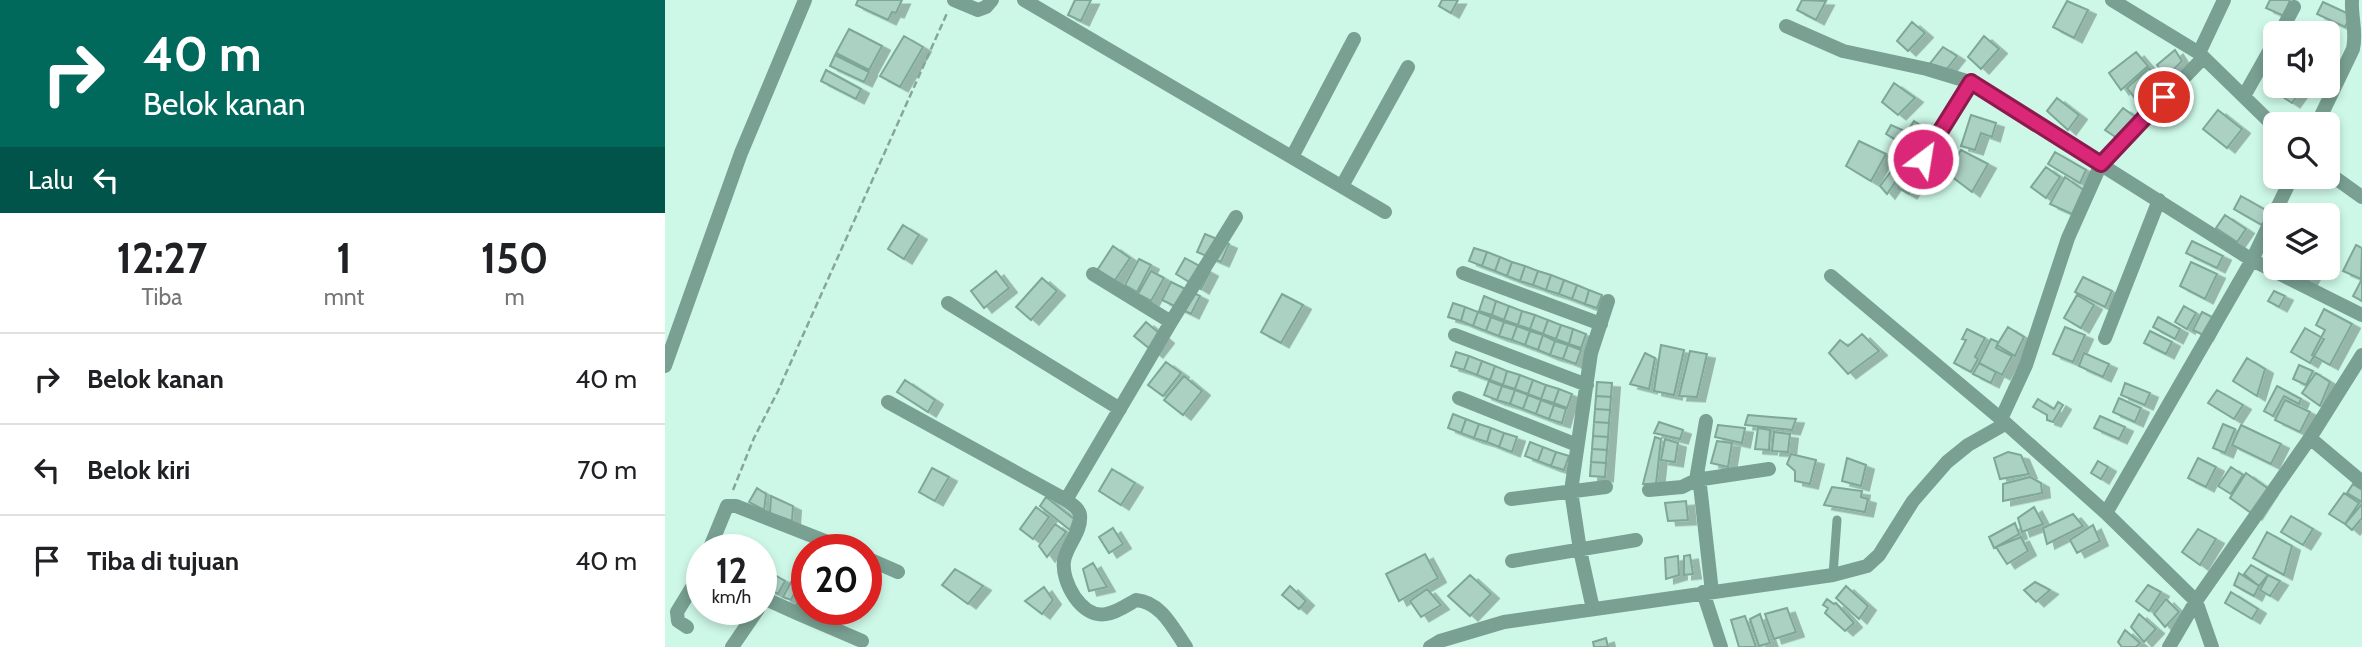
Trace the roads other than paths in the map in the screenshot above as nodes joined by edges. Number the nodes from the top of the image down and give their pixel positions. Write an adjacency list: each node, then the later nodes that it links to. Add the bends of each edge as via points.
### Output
1 (805, 0): 41 (street, via 741,153)
2 (954, 0): 3 (street, via 978,10)
3 (992, 0)
4 (1024, 0): 19 (street)
5 (2112, 0): 12 (street)
6 (2224, 0): 12 (street)
7 (2352, 0): 17 (street, via 2353,49)
8 (2294, 8): 9 (street)
9 (2287, 21)
10 (1786, 26): 15 (street, via 1843,51)
11 (1354, 39): 19 (street)
12 (2201, 55): 16 (street); 21 (street)
13 (2263, 62): 16 (street)
14 (1408, 66): 23 (street)
15 (1971, 82): 20 (lane); 21 (street)
16 (2244, 96): 18 (street)
17 (2323, 112)
18 (2263, 115)
19 (1292, 157): 23 (street)
20 (1923, 159)
21 (2101, 164): 26 (street); 47 (street, via 2068,238)
22 (2340, 181): 25 (street)
23 (1342, 186): 27 (street)
24 (2286, 189): 29 (street)
25 (2362, 197)
26 (2159, 200): 29 (street); 39 (street)
27 (1385, 212)
28 (1236, 217): 36 (street)
29 (2252, 260): 35 (street); 58 (street)
30 (1463, 273): 37 (street)
31 (1093, 274): 36 (street)
32 (1832, 276): 47 (street)
33 (1608, 302): 37 (street)
34 (948, 303): 45 (street)
35 (2362, 315)
36 (1171, 321): 45 (street)
37 (1601, 324): 42 (street)
38 (1455, 335): 42 (street)
39 (2105, 338)
40 (2362, 355): 48 (street)
41 (665, 366)
42 (1587, 385): 49 (street)
43 (1459, 398): 49 (street)
44 (888, 402): 57 (street)
45 (1120, 409): 57 (street)
46 (1706, 421): 51 (street)
47 (2003, 421): 58 (street); 67 (street, via 1947,462 1867,566)
48 (2310, 438): 52 (street); 70 (street)
49 (1577, 445): 55 (street)
50 (1769, 468): 51 (street)
51 (1696, 480): 54 (street, via 1682,487); 68 (street, via 1702,494)
52 (2362, 482)
53 (1606, 487): 55 (street)
54 (1649, 490)
55 (1571, 491): 56 (street); 63 (street)
56 (1511, 499)
57 (1066, 500): 77 (street, via 1080,515 1064,562 1077,600 1087,611 1106,615 1136,600 1153,605)
58 (2106, 513): 70 (street)
59 (1837, 520): 67 (lane)
60 (716, 534): 61 (street, via 727,506 736,506)
61 (802, 534)
62 (1636, 540): 63 (street)
63 (1580, 550): 64 (street); 71 (street)
64 (1512, 561)
65 (882, 565): 66 (street)
66 (898, 572)
67 (1833, 575): 68 (street)
68 (1707, 592): 71 (street); 79 (street)
69 (686, 597): 74 (street, via 677,612 678,621)
70 (2196, 601): 80 (street); 81 (street)
71 (1593, 609): 78 (street, via 1504,622)
72 (746, 625): 76 (street)
73 (825, 625): 75 (street)
74 (687, 627)
75 (862, 641)
76 (731, 647)
77 (1186, 647)
78 (1430, 647)
79 (1721, 647)
80 (2169, 647)
81 (2212, 647)

